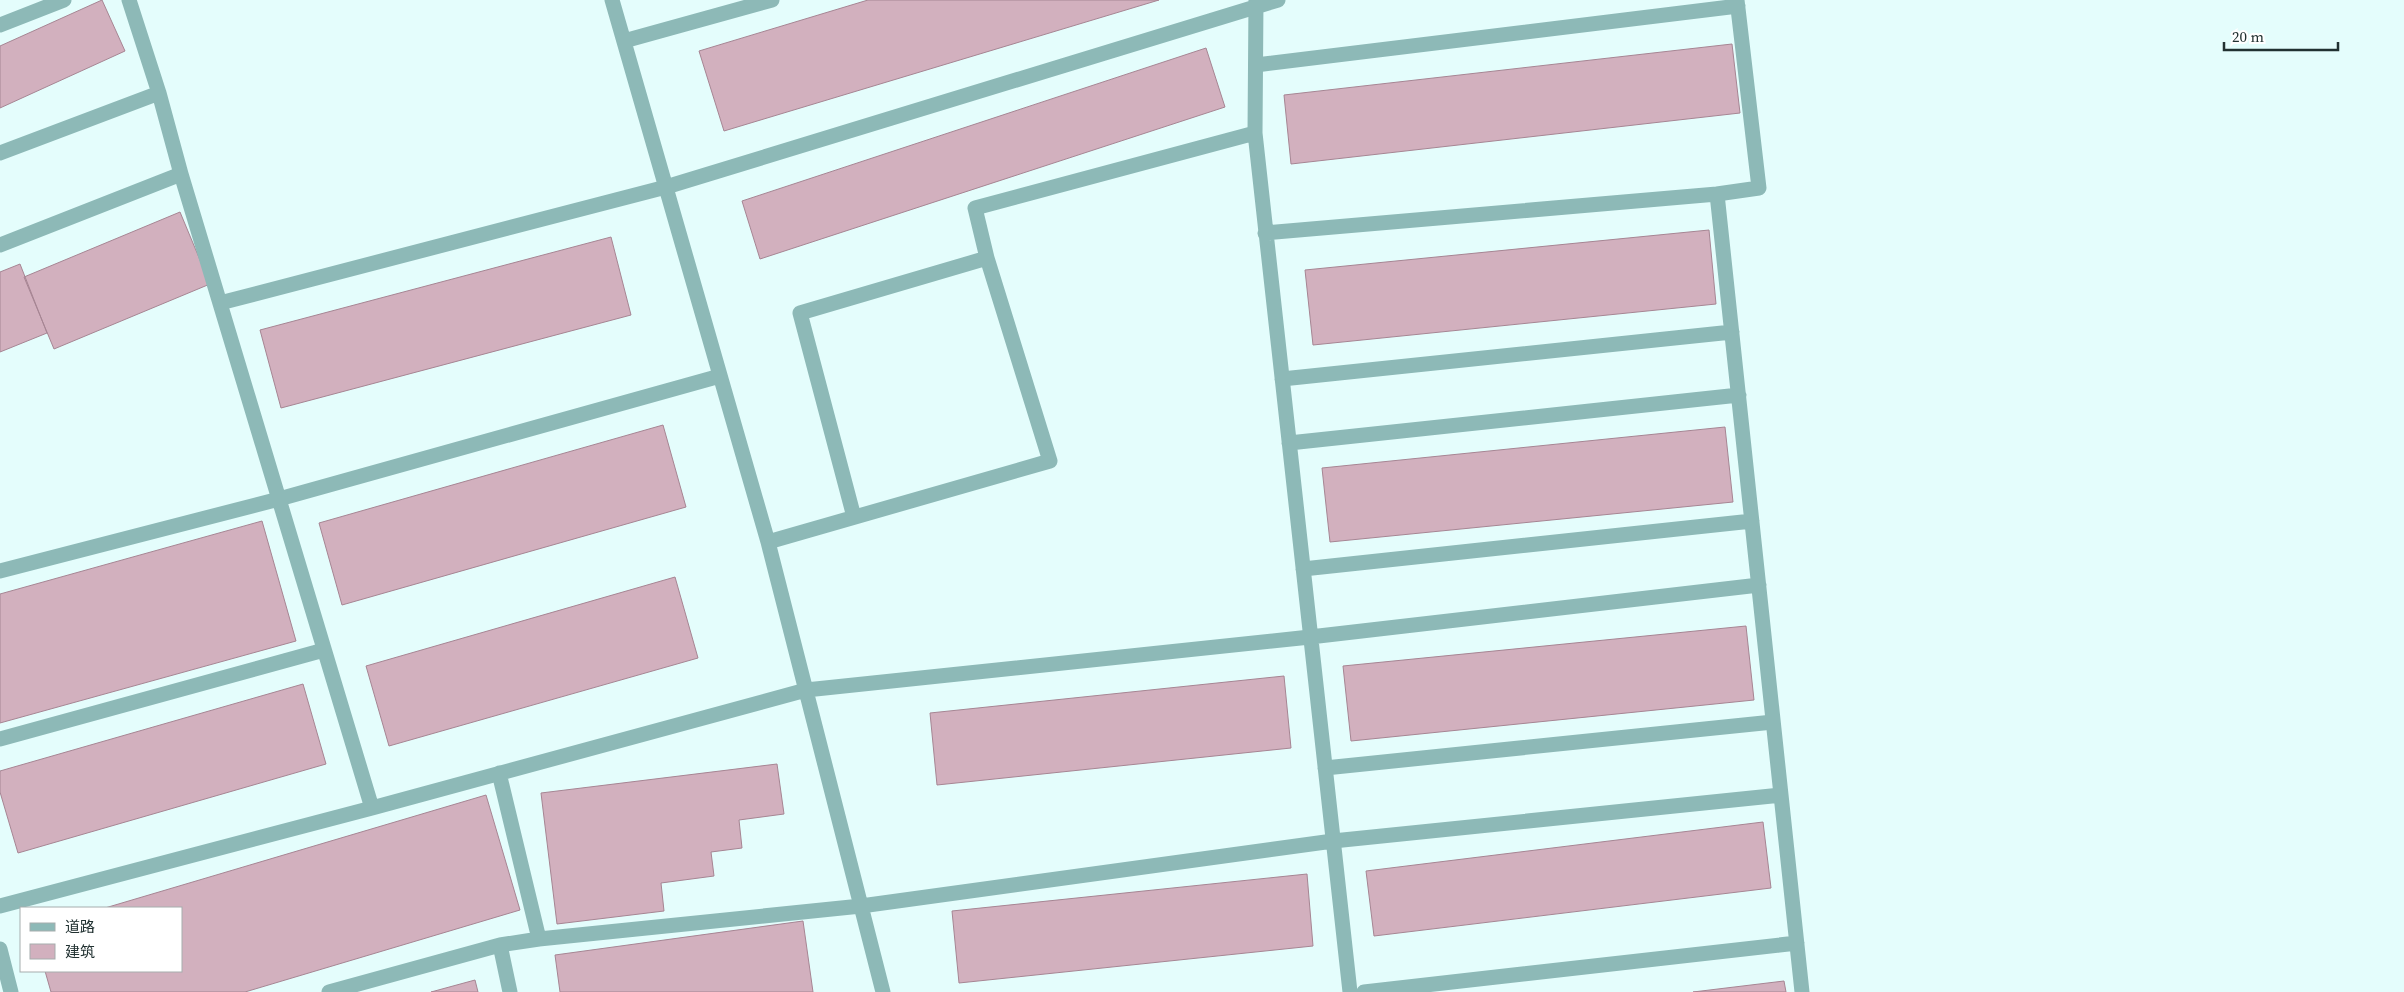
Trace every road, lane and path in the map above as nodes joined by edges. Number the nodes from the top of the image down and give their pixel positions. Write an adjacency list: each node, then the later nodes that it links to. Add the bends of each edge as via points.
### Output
1 (64, 0): 8 (street)
2 (129, 0): 11 (street)
3 (612, 0): 9 (street)
4 (772, 0): 9 (street)
5 (1278, 0): 6 (street)
6 (1257, 2): 10 (street); 15 (street)
7 (1738, 3): 10 (street); 16 (street, via 1759,188)
8 (0, 25)
9 (624, 41): 15 (street)
10 (1256, 65): 12 (street)
11 (159, 93): 13 (street); 14 (street)
12 (1255, 132): 17 (street); 19 (street, via 976,208)
13 (0, 153)
14 (181, 174): 18 (street); 20 (street)
15 (666, 187): 20 (street); 22 (street)
16 (1717, 194): 17 (street); 21 (street)
17 (1265, 234): 23 (street)
18 (0, 245)
19 (987, 258): 27 (street, via 800,314); 27 (street, via 1050,461)
20 (220, 303): 26 (street)
21 (1732, 332): 23 (street); 24 (street)
22 (720, 376): 26 (street); 29 (street)
23 (1282, 379): 25 (street)
24 (1739, 395): 25 (street); 28 (street)
25 (1289, 443): 30 (street)
26 (279, 499): 31 (street); 34 (street)
27 (854, 517): 29 (street)
28 (1752, 521): 30 (street); 32 (street)
29 (768, 542): 35 (street)
30 (1303, 569): 33 (street)
31 (0, 571)
32 (1758, 585): 33 (street); 36 (street)
33 (1310, 637): 35 (street); 38 (street)
34 (324, 650): 37 (street); 41 (street)
35 (806, 690): 39 (street); 44 (street)
36 (1773, 722): 38 (street); 40 (street)
37 (0, 739)
38 (1325, 768): 42 (street)
39 (499, 774): 41 (street); 45 (street)
40 (1781, 795): 42 (street); 46 (street)
41 (372, 808): 43 (street)
42 (1333, 841): 44 (street); 53 (street)
43 (0, 906)
44 (861, 906): 45 (street); 52 (street)
45 (539, 940): 47 (street)
46 (1797, 943): 54 (street); 55 (street)
47 (500, 945): 50 (street); 51 (street)
48 (0, 949): 49 (street)
49 (12, 992)
50 (329, 992)
51 (510, 992)
52 (882, 992)
53 (1350, 992)
54 (1364, 992)
55 (1802, 992)

